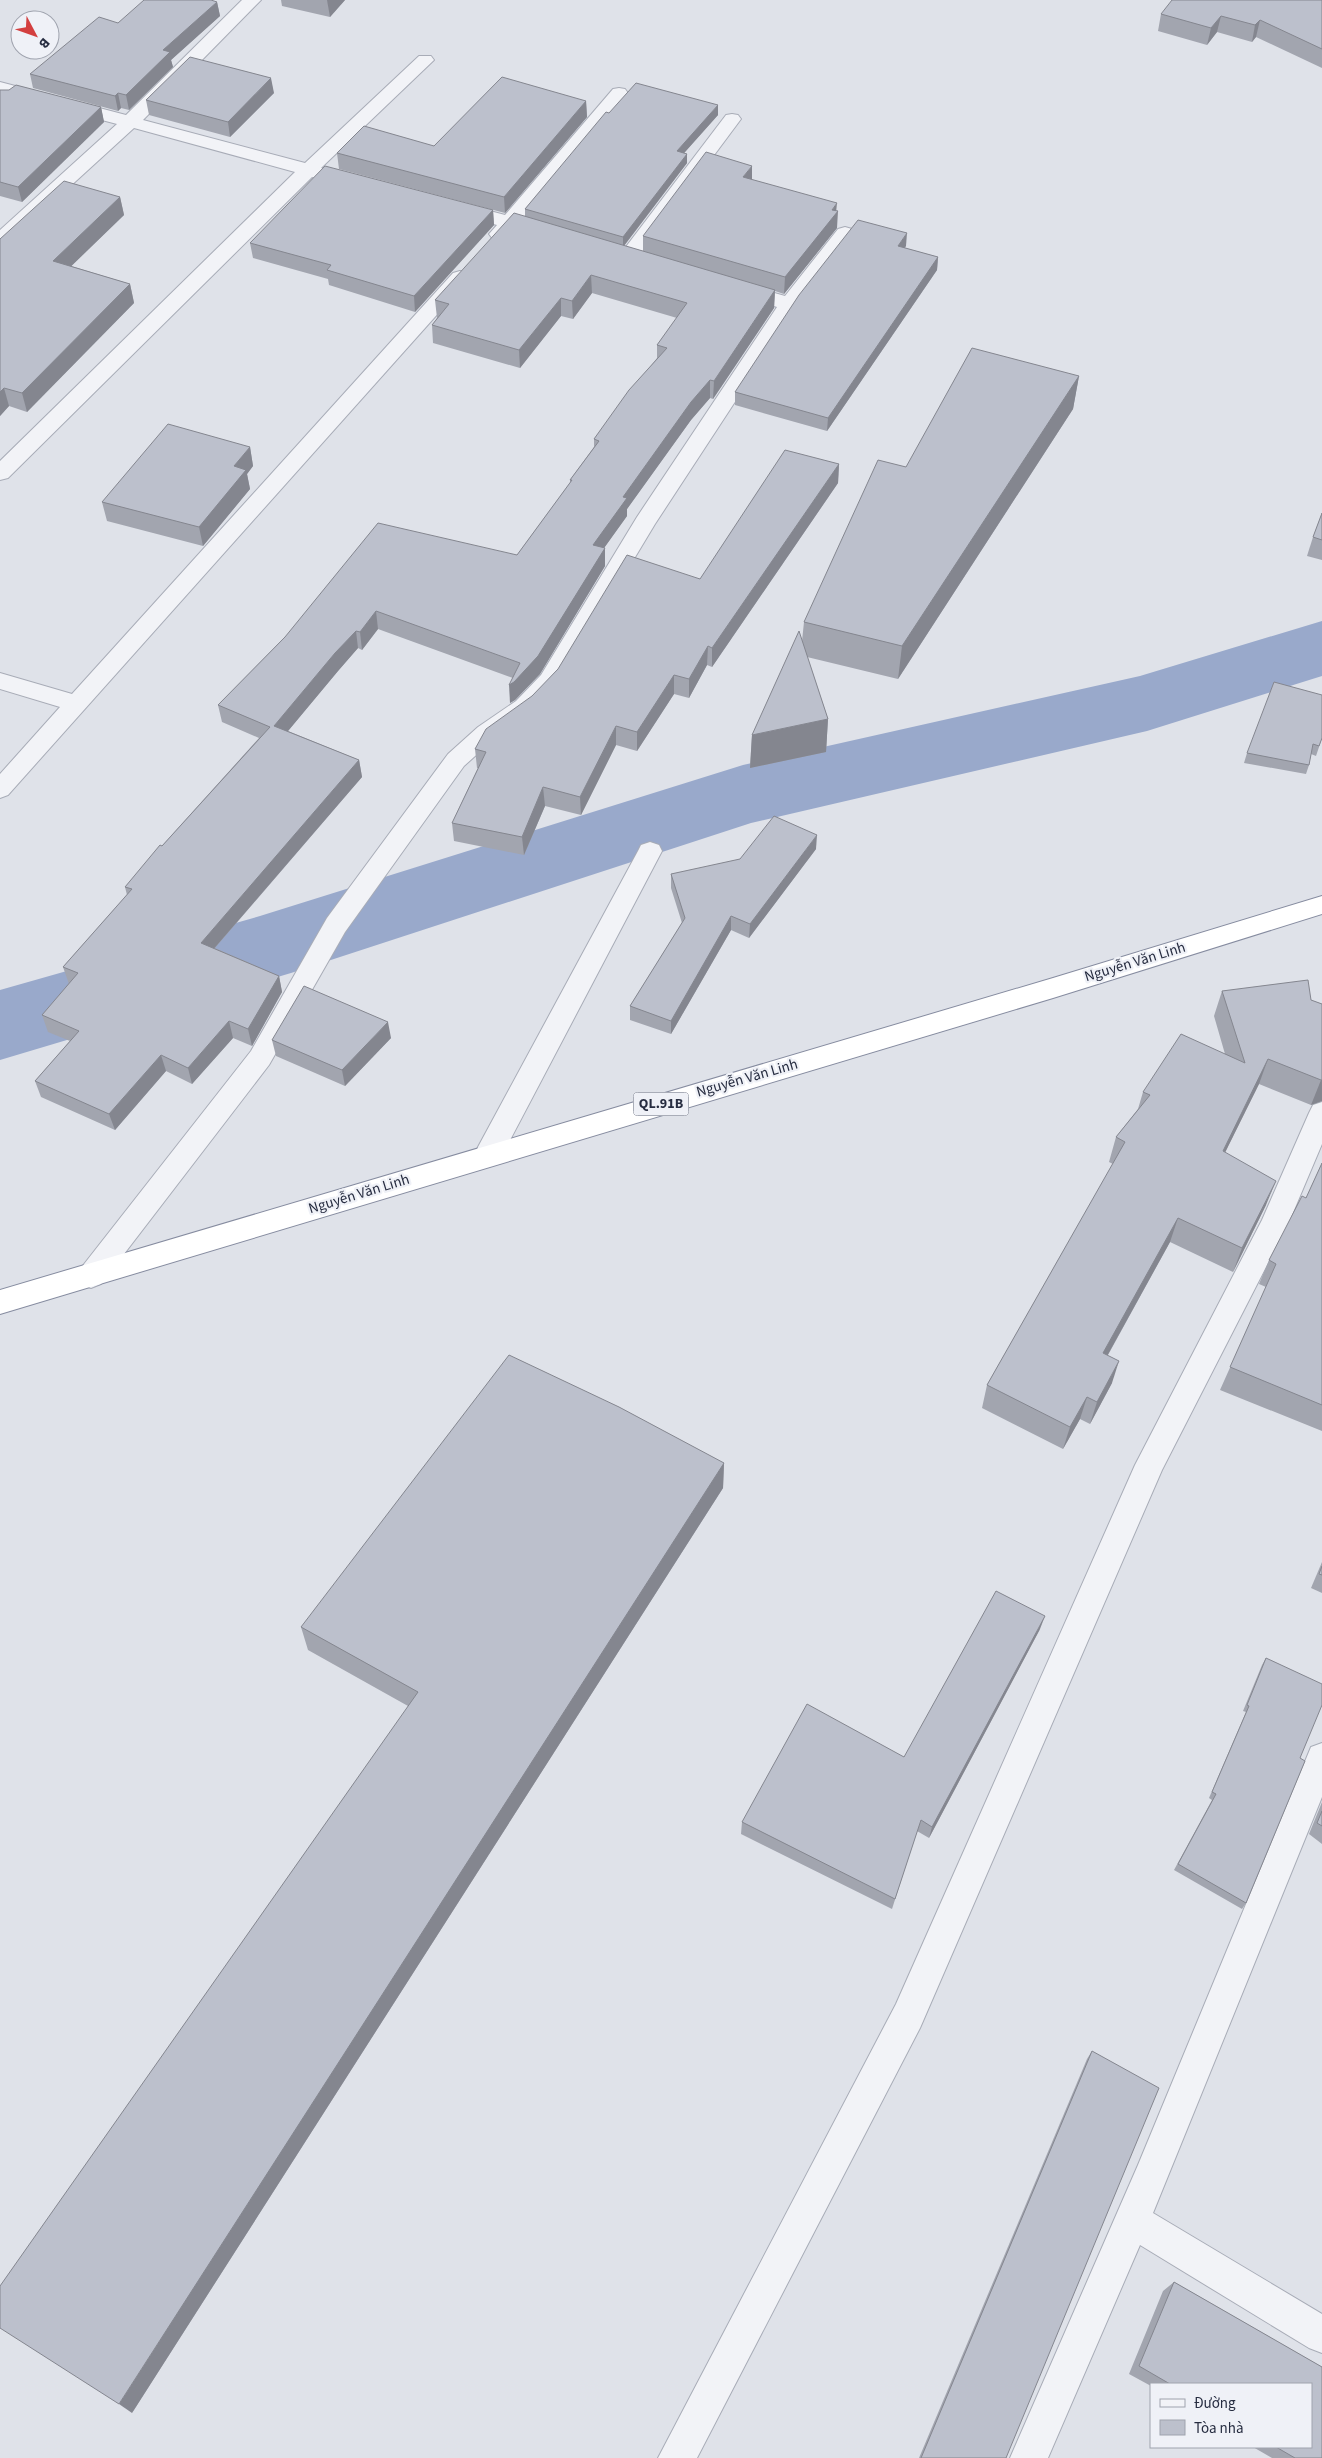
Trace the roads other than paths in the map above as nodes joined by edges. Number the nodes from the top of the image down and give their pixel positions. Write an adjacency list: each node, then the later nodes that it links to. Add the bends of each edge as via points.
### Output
1 (252, 0): 8 (street)
2 (425, 60): 9 (street)
3 (31, 78): 4 (street)
4 (8, 89): 6 (street); 8 (street)
5 (619, 93): 12 (street)
6 (0, 105)
7 (732, 119): 16 (street)
8 (131, 122): 9 (street); 15 (street)
9 (308, 170): 10 (street); 19 (street)
10 (375, 187)
11 (442, 204): 12 (street)
12 (510, 222): 14 (street); 21 (street)
13 (845, 233): 18 (street)
14 (565, 238)
15 (0, 240)
16 (629, 256)
17 (723, 284): 18 (street)
18 (790, 304): 27 (street, via 645,522 549,681 524,707 486,733 456,760 336,925 260,1058)
19 (0, 473)
20 (0, 681): 21 (street)
21 (78, 704): 22 (street)
22 (0, 789)
23 (650, 851): 26 (street)
24 (1322, 905): 26 (highway, Nguyễn Văn Linh / QL.91B)
25 (1322, 1113): 32 (street, via 1275,1222 1150,1465 908,2016)
26 (488, 1155): 27 (highway, Nguyễn Văn Linh / QL.91B)
27 (91, 1276): 28 (highway, Nguyễn Văn Linh / QL.91B)
28 (0, 1302)
29 (1322, 1758): 30 (street)
30 (1133, 2221): 31 (street); 33 (street)
31 (1322, 2336)
32 (677, 2458)
33 (1029, 2458)

